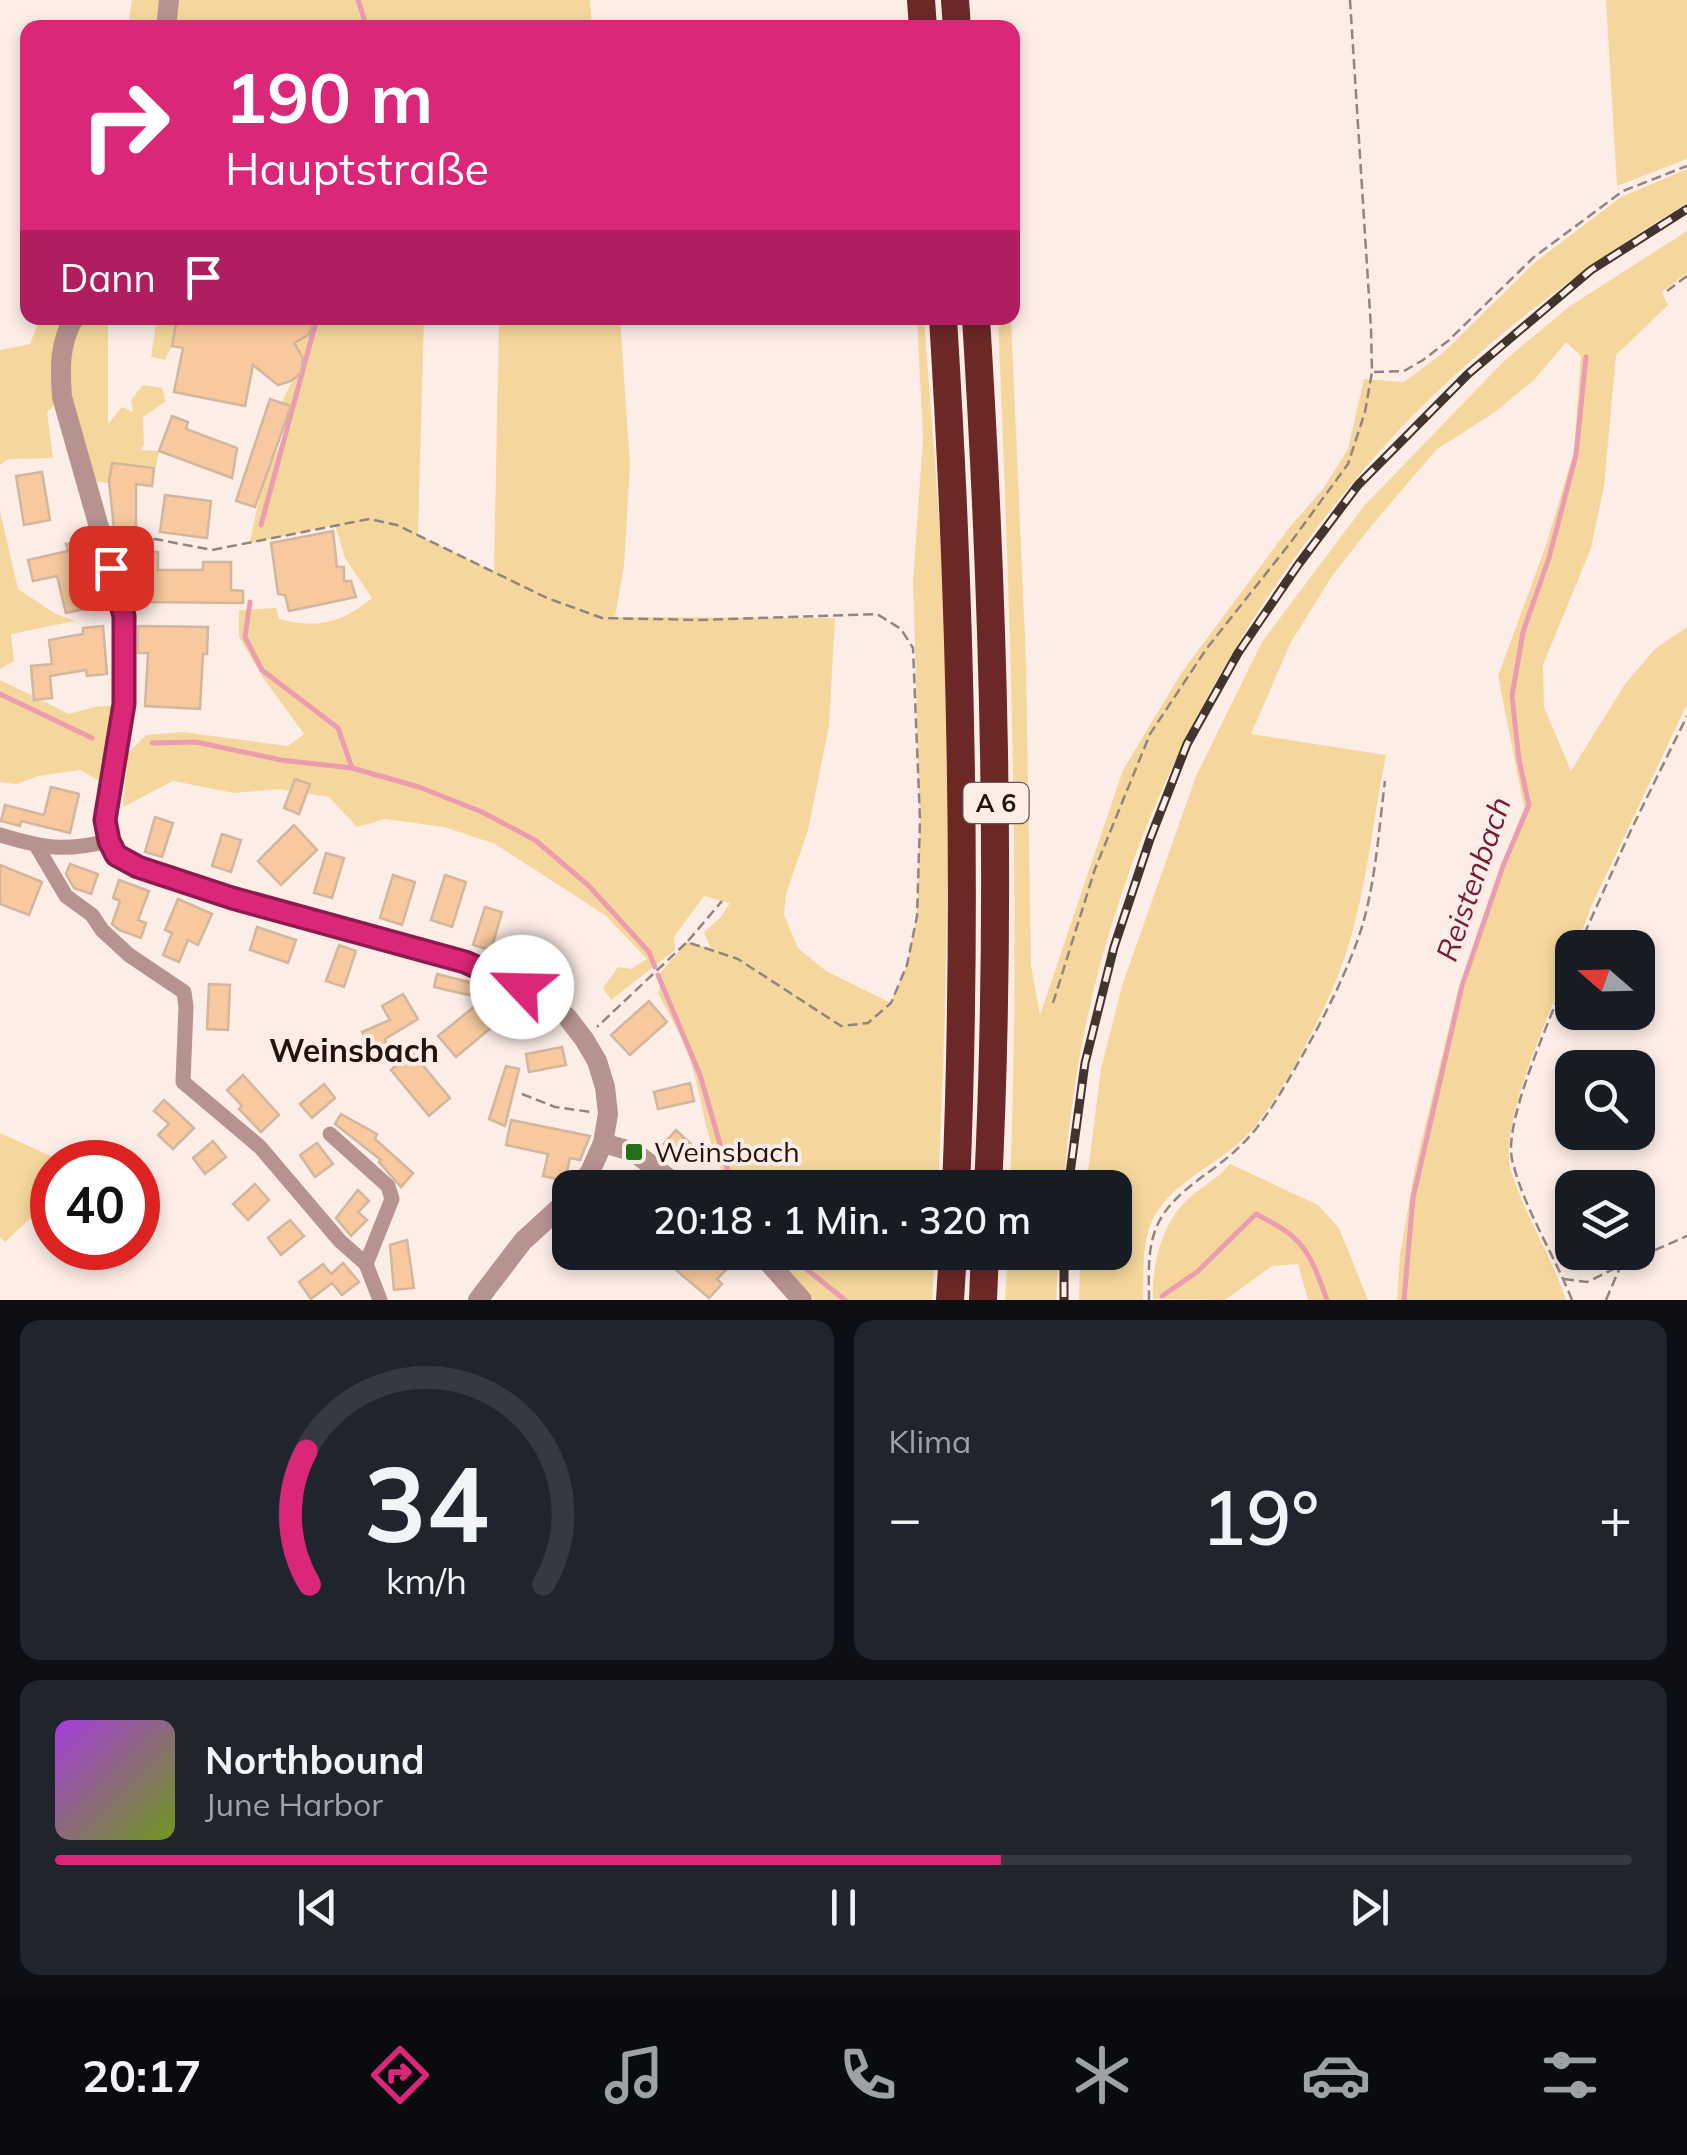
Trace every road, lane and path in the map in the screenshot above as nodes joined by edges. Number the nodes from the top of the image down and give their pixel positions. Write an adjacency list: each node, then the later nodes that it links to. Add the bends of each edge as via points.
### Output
1 (1350, 0): 8 (path)
2 (1687, 166): 8 (path, via 1622,191 1534,257 1423,360 1404,371)
3 (1687, 276): 4 (path)
4 (1667, 290)
5 (942, 325): 27 (highway, A 6, via 961,715)
6 (976, 325): 28 (highway, A 6, via 994,677 996,979)
7 (69, 326): 9 (street, via 60,365 62,397)
8 (1372, 372): 18 (path, via 1348,464 1150,734 1095,869)
9 (111, 568): 13 (street, via 124,616 124,704 105,820); 17 (path, via 155,539 212,550 369,520 397,526 602,618 876,614 901,628 913,648 919,859 917,916 892,1004 868,1023 842,1026 738,959)
10 (1687, 716): 16 (path)
11 (1385, 781): 44 (path, via 1356,944 1256,1130 1166,1210 1152,1246)
12 (0, 834): 14 (street)
13 (109, 841): 14 (street, via 77,849); 20 (street, via 116,855 157,873 501,976 543,998)
14 (37, 847): 32 (street, via 66,896 128,955 184,992 184,1082 260,1147)
15 (722, 900): 17 (path)
16 (1586, 930)
17 (688, 942): 20 (path)
18 (1053, 1003)
19 (1555, 1007): 38 (path, via 1511,1139 1512,1159)
20 (584, 1039): 22 (street, via 597,1061)
21 (522, 1094): 22 (path, via 555,1107)
22 (608, 1114): 24 (street)
23 (330, 1134): 32 (street, via 388,1186 392,1200)
24 (603, 1142): 25 (street); 26 (street, via 634,1152)
25 (591, 1170)
26 (658, 1170)
27 (956, 1170)
28 (989, 1170)
29 (552, 1215): 40 (street)
30 (1687, 1236): 31 (path)
31 (1655, 1250)
32 (366, 1264): 39 (street)
33 (775, 1270): 41 (street)
34 (952, 1270): 42 (highway)
35 (985, 1270): 43 (highway)
36 (1612, 1270): 38 (path, via 1587,1282)
37 (1620, 1270): 46 (path)
38 (1564, 1279): 45 (path)
39 (380, 1300)
40 (478, 1300)
41 (802, 1300)
42 (950, 1300)
43 (983, 1300)
44 (1148, 1300)
45 (1572, 1300)
46 (1606, 1300)

